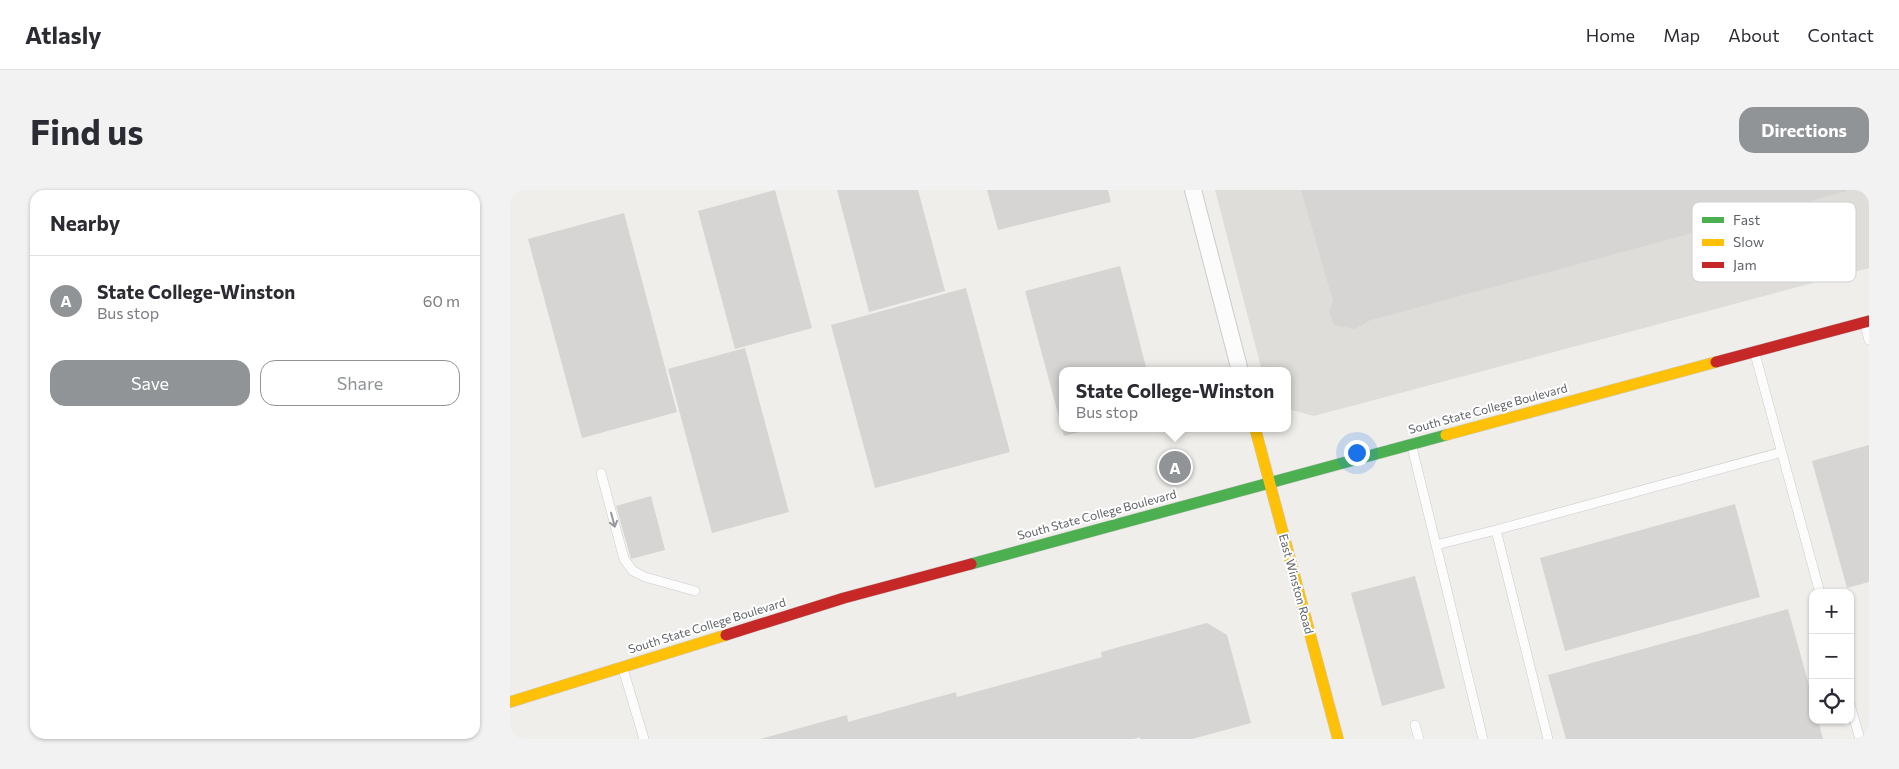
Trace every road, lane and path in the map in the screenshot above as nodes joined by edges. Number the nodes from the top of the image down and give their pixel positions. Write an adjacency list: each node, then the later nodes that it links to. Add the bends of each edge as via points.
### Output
1 (1193, 190): 5 (street)
2 (1866, 322): 3 (lane); 4 (main road, South State College Boulevard)
3 (1869, 340)
4 (1754, 352): 7 (main road, South State College Boulevard); 8 (lane)
5 (1239, 367)
6 (1256, 432): 10 (main road, East Winston Road)
7 (1411, 444): 10 (main road, South State College Boulevard); 12 (lane)
8 (1782, 452): 11 (lane); 13 (lane)
9 (601, 473): 14 (lane, one-way to 14, via 628,565 645,577)
10 (1269, 483): 15 (main road, South State College Boulevard, via 844,598); 20 (main road, East Winston Road)
11 (1496, 530): 12 (lane); 23 (lane)
12 (1436, 545): 22 (lane)
13 (1819, 589)
14 (695, 591)
15 (622, 667): 16 (main road, South State College Boulevard); 19 (lane)
16 (510, 702)
17 (1854, 719): 24 (lane)
18 (1415, 725): 21 (lane)
19 (644, 739)
20 (1338, 739)
21 (1418, 739)
22 (1483, 739)
23 (1548, 739)
24 (1860, 739)

